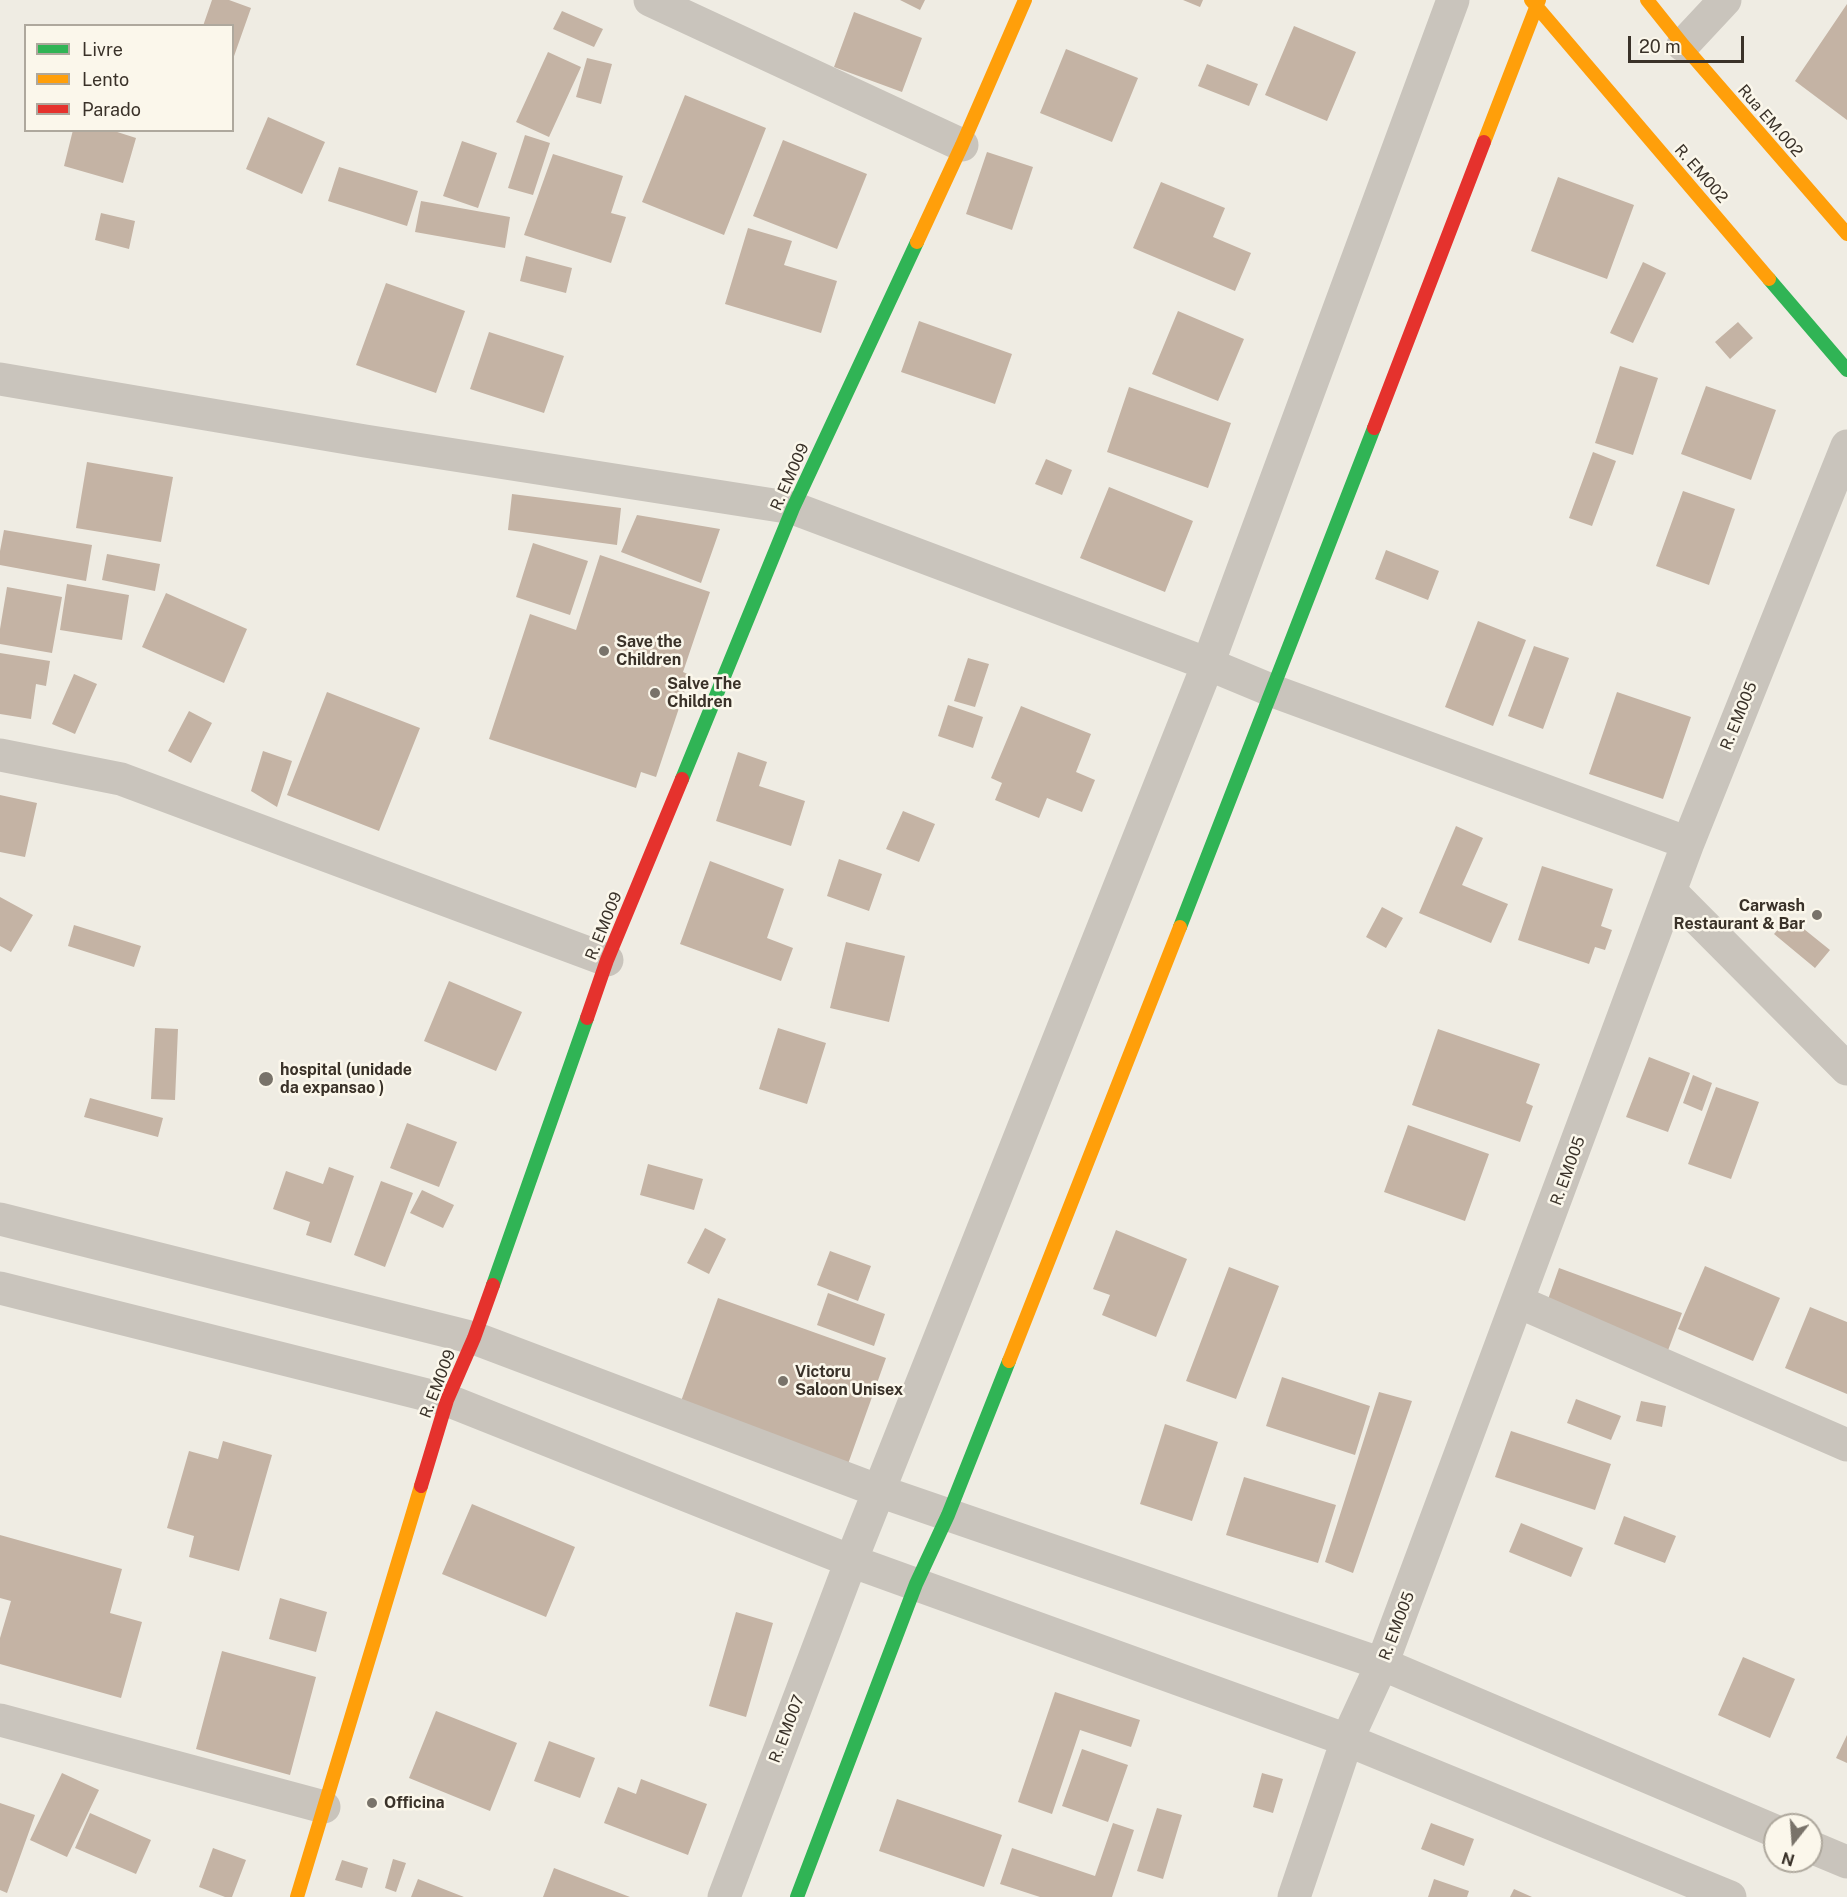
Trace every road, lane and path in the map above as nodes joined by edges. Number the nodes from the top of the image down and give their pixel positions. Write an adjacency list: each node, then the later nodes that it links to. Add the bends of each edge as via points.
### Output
1 (650, 0): 8 (street)
2 (1025, 0): 8 (street, R. EM009)
3 (1453, 0): 14 (street, R. EM007)
4 (1647, 0): 7 (street, Rua EM.002)
5 (1725, 0): 7 (street)
6 (1535, 2): 10 (street, R. EM002); 15 (street)
7 (1683, 45): 9 (street, Rua EM.002)
8 (962, 145): 13 (street, R. EM009)
9 (1847, 234)
10 (1847, 370)
11 (0, 379): 13 (street)
12 (1847, 446): 17 (street, R. EM005)
13 (793, 508): 14 (street); 19 (street, R. EM009)
14 (1208, 664): 15 (street); 27 (street, R. EM007)
15 (1273, 691): 17 (street); 28 (street)
16 (0, 755): 19 (street, via 121,779)
17 (1688, 843): 18 (street, R. EM005)
18 (1671, 892): 20 (street); 23 (street, R. EM005)
19 (607, 960): 24 (street, R. EM009)
20 (1847, 1069)
21 (0, 1220): 24 (street)
22 (0, 1288): 25 (street)
23 (1519, 1302): 26 (street); 31 (street, R. EM005)
24 (474, 1338): 25 (street, R. EM009); 27 (street)
25 (447, 1400): 29 (street); 34 (street, R. EM009)
26 (1847, 1445)
27 (879, 1491): 28 (street); 29 (street, R. EM007)
28 (948, 1515): 30 (street); 31 (street)
29 (850, 1561): 30 (street); 39 (street, R. EM007)
30 (916, 1584): 33 (street); 40 (street)
31 (1382, 1664): 33 (street, R. EM005); 35 (street)
32 (0, 1720): 34 (street)
33 (1347, 1740): 41 (street, R. EM005); 42 (street)
34 (324, 1807): 38 (street, R. EM009)
35 (1763, 1826)
36 (1823, 1851): 37 (street)
37 (1847, 1862)
38 (297, 1897)
39 (724, 1897)
40 (797, 1897)
41 (1294, 1897)
42 (1730, 1897)

